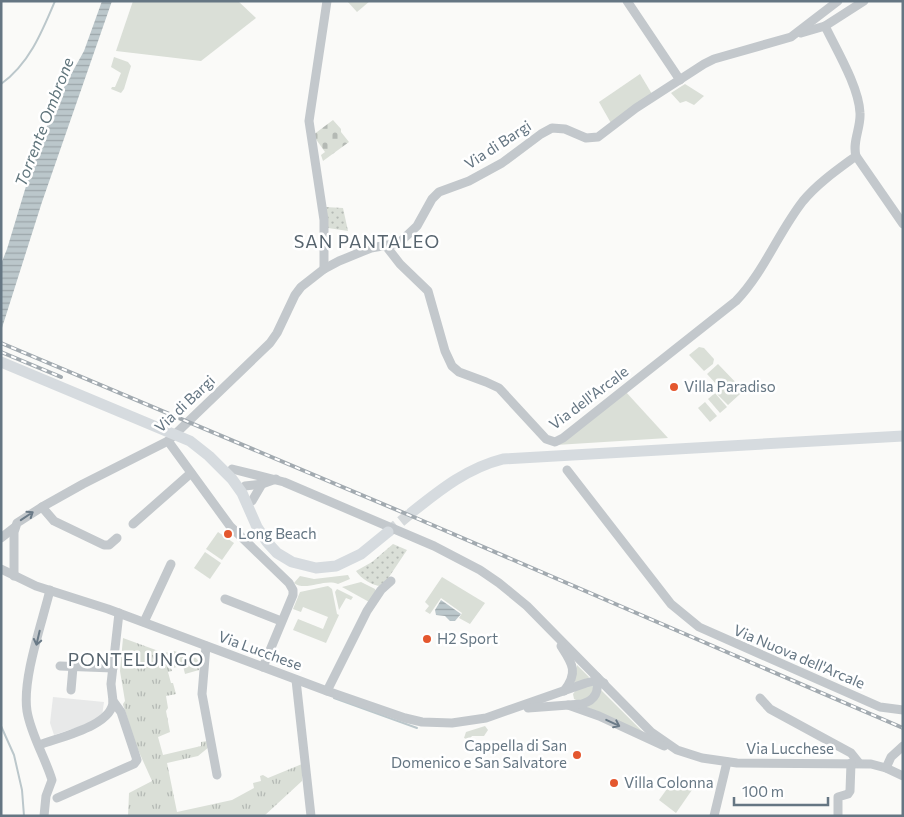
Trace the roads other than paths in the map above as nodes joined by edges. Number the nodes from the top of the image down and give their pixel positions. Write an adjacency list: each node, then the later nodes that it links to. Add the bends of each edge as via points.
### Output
1 (327, 1): 11 (street, via 309,121 324,220)
2 (627, 1): 7 (street)
3 (838, 1): 6 (street, Via di Bargi)
4 (864, 1): 5 (street)
5 (825, 26): 6 (street); 8 (street, via 859,106)
6 (796, 35): 7 (street, Via di Bargi, via 709,61)
7 (680, 80): 10 (street, Via di Bargi, via 598,137 581,137 558,128 546,131 502,163 470,181 437,193 417,226 399,243)
8 (856, 156): 9 (street); 10 (street, Via dell'Arcale, via 803,201 736,301 555,442 548,440 499,388 452,366 428,290)
9 (903, 224)
10 (386, 246): 11 (street, Via di Bargi, via 365,250)
11 (324, 268): 14 (street, Via di Bargi, via 296,292 270,343)
12 (1, 362): 14 (main road)
13 (903, 436): 25 (main road, via 503,459 481,466 445,486)
14 (168, 437): 15 (main road); 18 (street); 24 (street, Via di Bargi)
15 (186, 440): 16 (main road, via 212,450); 22 (main road)
16 (232, 469): 19 (street, Via Lucchese); 22 (main road)
17 (567, 470): 56 (street, Via Nuova dell'Arcale, via 667,599 707,632 880,706)
18 (191, 473): 26 (street); 39 (street, via 230,526 292,587 293,595)
19 (256, 475): 20 (street, Via Lucchese); 22 (street, via 248,477)
20 (276, 480): 21 (street); 41 (street, Via Lucchese, via 472,564 516,597)
21 (262, 484): 22 (street); 23 (street)
22 (242, 485): 23 (main road); 29 (main road)
23 (252, 500): 29 (main road)
24 (42, 507): 27 (street, Via di Bargi, one-way to 24, via 22,518); 31 (street, via 54,521 104,545 109,545)
25 (412, 513)
26 (133, 524)
27 (14, 527): 30 (street, Via di Bargi); 34 (street)
28 (388, 532): 29 (main road, via 354,558 323,568 288,560 274,550)
29 (262, 534)
30 (1, 538)
31 (116, 538)
32 (171, 564): 40 (street)
33 (1, 569): 34 (street, Via Lucchese)
34 (14, 576): 36 (street, Via Lucchese)
35 (391, 580): 50 (street, via 368,611)
36 (50, 590): 38 (street, Via Lucchese); 57 (street, one-way to 57, via 26,691 27,711)
37 (224, 599): 39 (street)
38 (119, 613): 40 (street, Via Lucchese); 46 (street)
39 (282, 621): 45 (street)
40 (144, 622): 42 (street, Via Lucchese)
41 (550, 629): 48 (street, Via Lucchese); 51 (street, Via Lucchese, via 573,668 572,679)
42 (206, 646): 45 (street, Via Lucchese); 63 (street, via 202,694)
43 (60, 666): 44 (street)
44 (73, 666): 46 (street); 49 (street)
45 (263, 667): 47 (street, Via Lucchese)
46 (112, 668): 53 (street)
47 (296, 680): 50 (street, Via Lucchese); 67 (street)
48 (599, 680): 51 (street, Via Lucchese); 54 (street, Via Lucchese, via 597,692 591,700); 59 (street, Via Lucchese, via 652,732)
49 (71, 690)
50 (327, 691): 55 (street, Via Lucchese, via 422,722 466,722)
51 (564, 691): 55 (street, Via Lucchese)
52 (760, 698): 61 (street, via 770,709 851,753)
53 (113, 701): 57 (street, via 112,710 98,723); 65 (street, via 121,712 136,762)
54 (568, 704): 55 (street, Via Lucchese); 59 (street, Via Lucchese, one-way to 59)
55 (515, 708)
56 (903, 710)
57 (39, 745): 66 (street, via 52,782 46,796)
58 (903, 746): 62 (street, via 891,757)
59 (677, 750): 60 (street, Via Lucchese)
60 (727, 762): 61 (street, Via Lucchese); 68 (street)
61 (855, 763): 62 (street, Via Lucchese); 69 (street, via 850,791 838,798)
62 (886, 768): 64 (street, Via Lucchese)
63 (217, 775)
64 (903, 776)
65 (57, 798)
66 (44, 816)
67 (311, 816)
68 (714, 816)
69 (838, 816)

